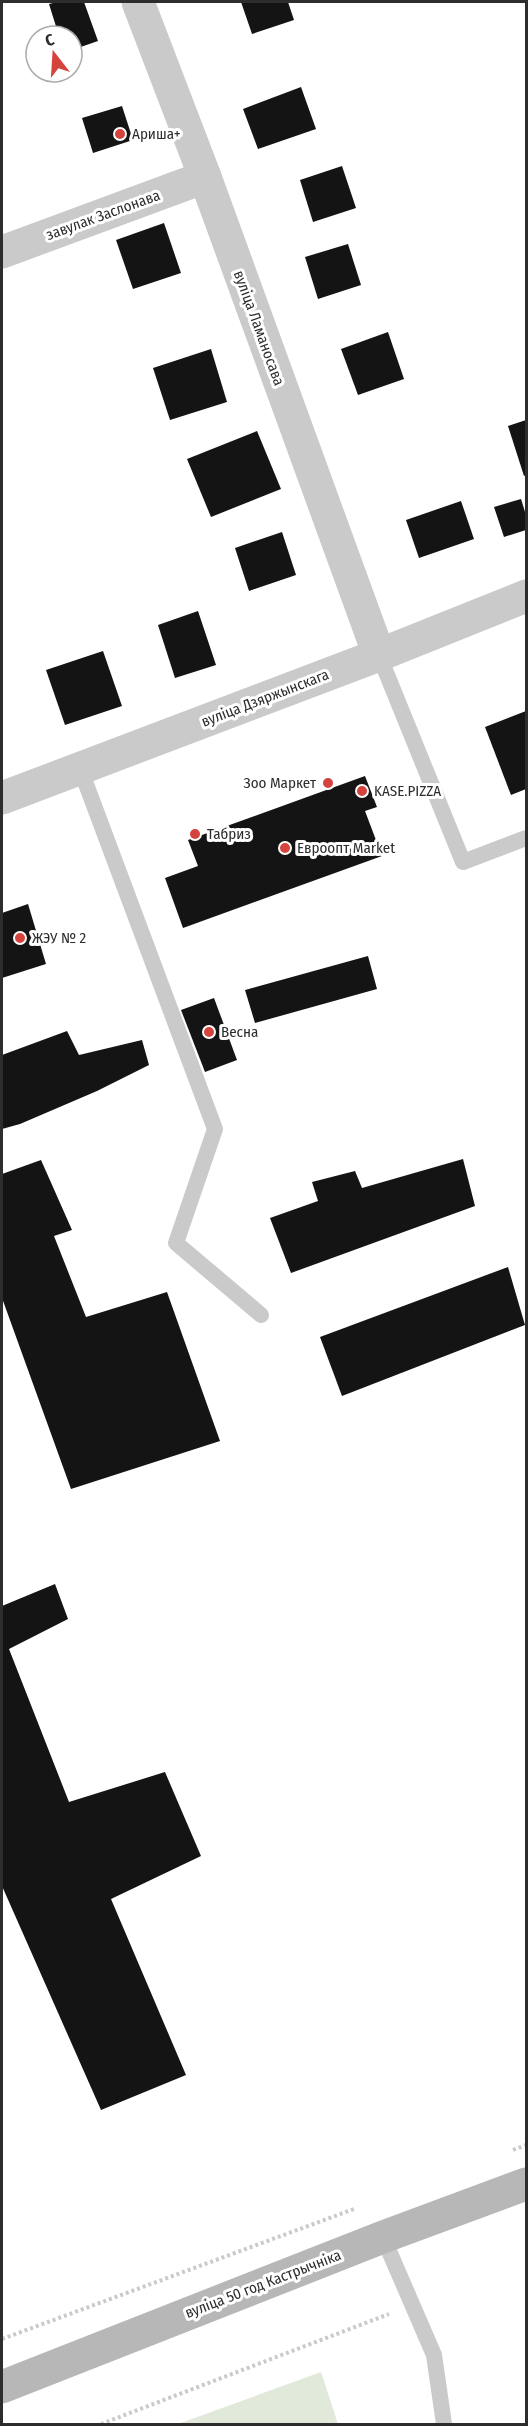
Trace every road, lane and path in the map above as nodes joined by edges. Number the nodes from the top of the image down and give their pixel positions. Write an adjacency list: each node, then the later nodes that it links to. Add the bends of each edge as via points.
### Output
1 (138, 2): 2 (street, вуліца Ламаносава)
2 (205, 177): 3 (street, завулак Заслонава); 5 (street, вуліца Ламаносава)
3 (2, 252)
4 (526, 596): 5 (street, вуліца Дзяржынскага)
5 (379, 655): 6 (street, вуліца Дзяржынскага); 8 (lane, via 463,862)
6 (80, 768): 7 (street, вуліца Дзяржынскага); 9 (lane, via 215,1129 176,1243)
7 (2, 798)
8 (526, 838)
9 (261, 1315)
10 (526, 2145): 11 (path)
11 (504, 2153)
12 (526, 2184): 14 (main road, вуліца 50 год Кастрычніка)
13 (359, 2207): 16 (path)
14 (383, 2237): 15 (lane); 17 (main road, вуліца 50 год Кастрычніка)
15 (413, 2305): 18 (path); 19 (lane, via 434,2355)
16 (2, 2339)
17 (2, 2386)
18 (102, 2424)
19 (444, 2424)

